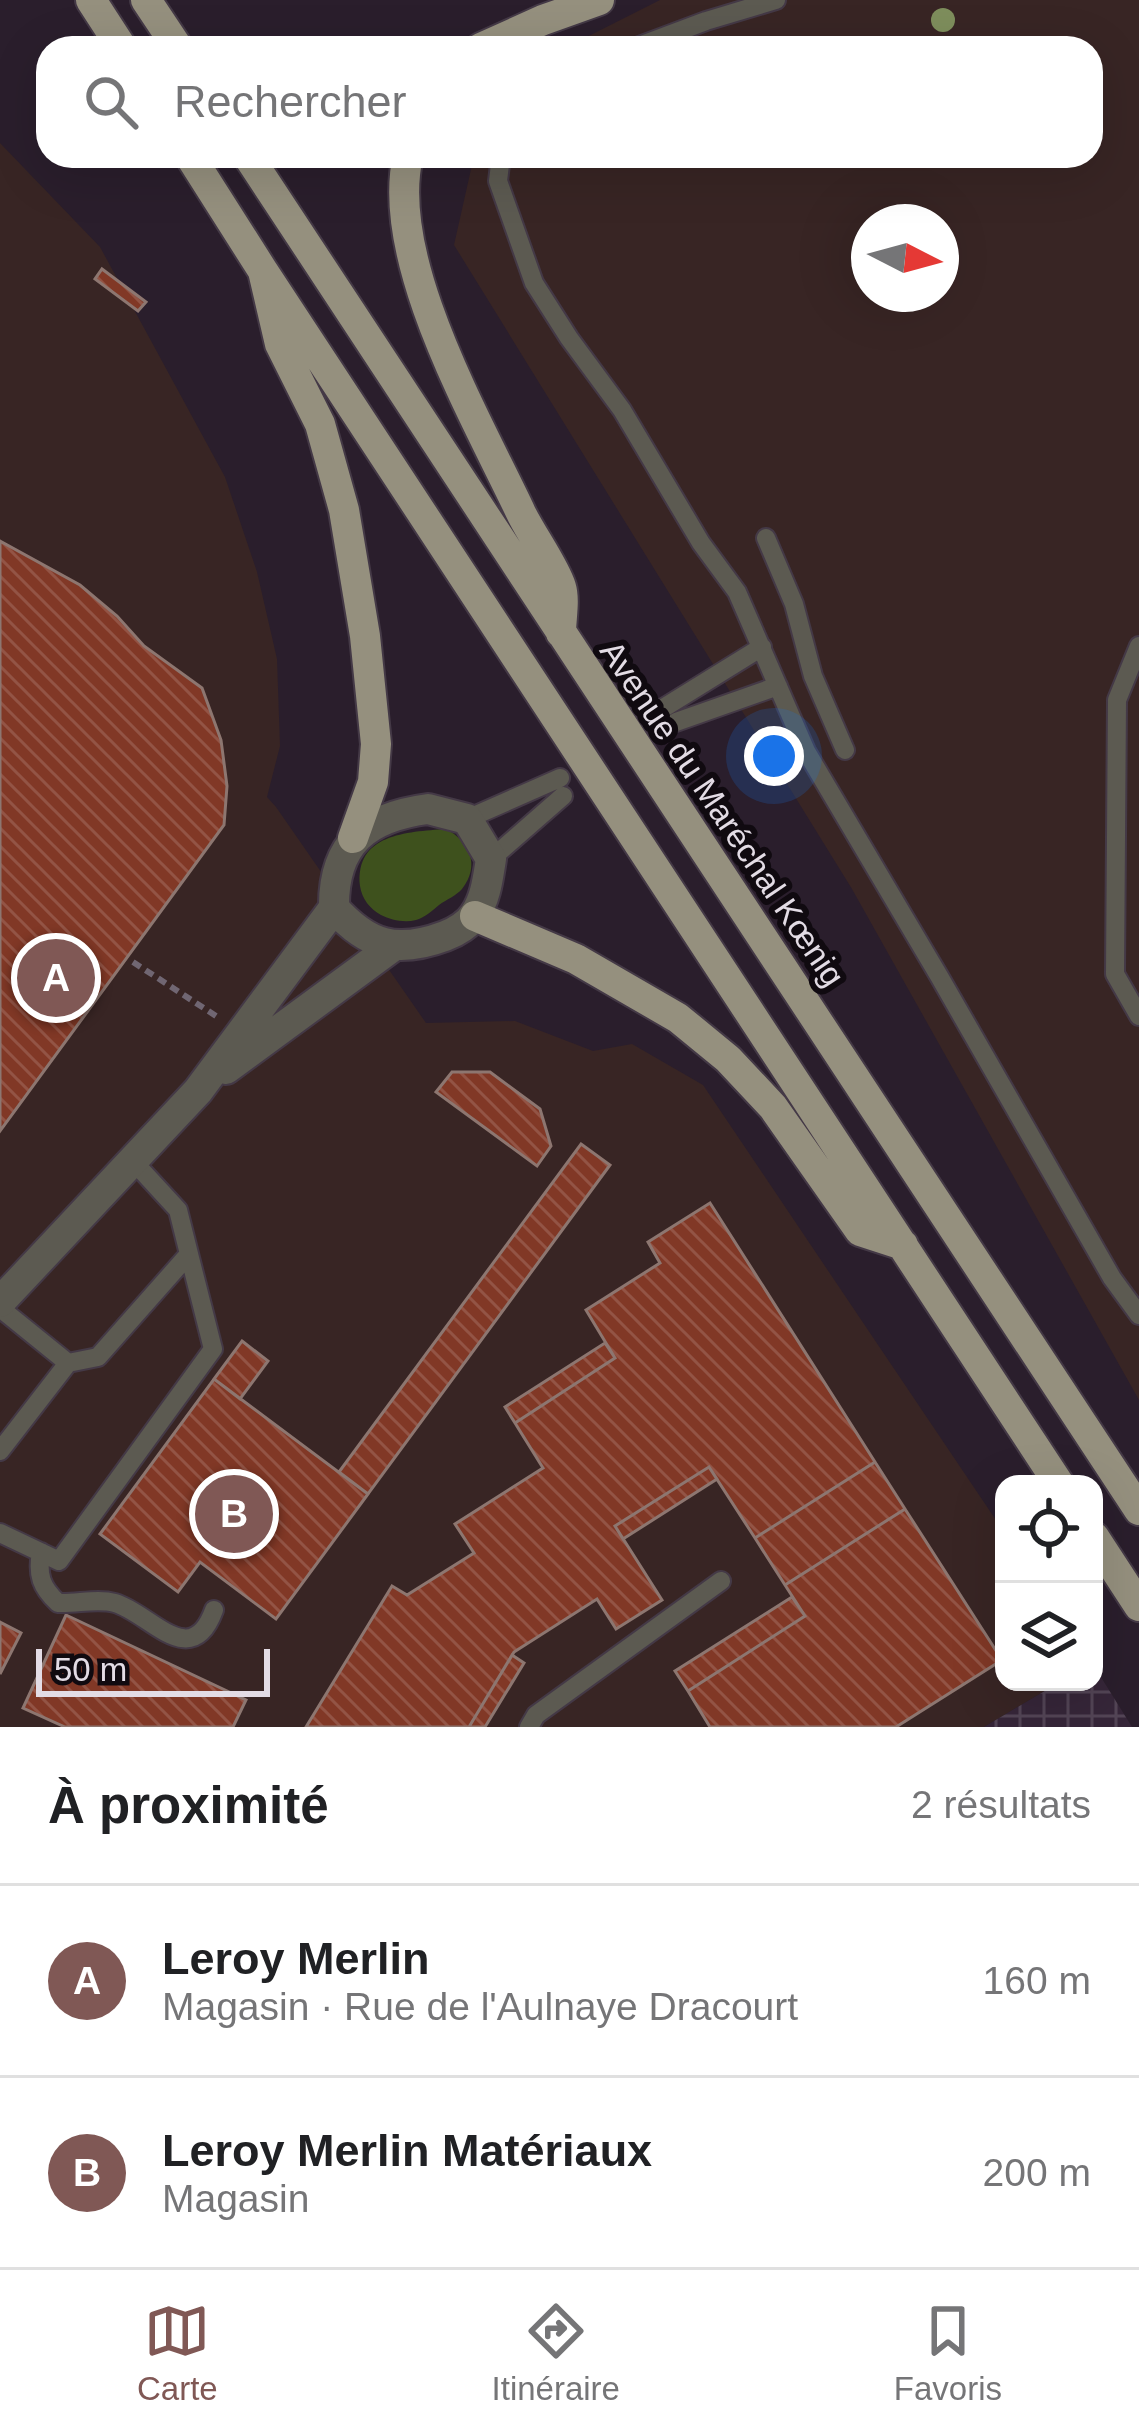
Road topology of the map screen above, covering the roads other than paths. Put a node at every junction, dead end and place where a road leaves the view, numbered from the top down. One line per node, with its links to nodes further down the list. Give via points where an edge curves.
1 (92, 0): 5 (main road)
2 (146, 0): 6 (main road)
3 (599, 0): 7 (main road)
4 (776, 0): 8 (lane)
5 (114, 36)
6 (170, 36)
7 (508, 36)
8 (666, 36)
9 (198, 168): 13 (main road)
10 (256, 168): 15 (main road, Avenue du Maréchal Kœnig)
11 (406, 168): 15 (main road, via 407,237 435,332 562,588)
12 (500, 168): 17 (lane, via 535,283 736,592)
13 (263, 271): 21 (main road, via 280,344 320,424 361,615 376,744 373,782); 29 (main road)
14 (766, 538): 19 (lane)
15 (561, 633): 35 (main road, Avenue du Maréchal Kœnig)
16 (1139, 646): 26 (lane, via 1117,700 1115,974)
17 (762, 647): 18 (lane); 18 (lane, via 670,715)
18 (778, 686): 32 (lane, via 806,751)
19 (845, 750)
20 (467, 819): 21 (street, via 428,808 400,812); 22 (street); 22 (lane, via 561,787)
21 (353, 838): 23 (street, via 334,885)
22 (491, 859): 24 (street)
23 (334, 908): 25 (street, via 351,927); 27 (street)
24 (475, 916): 25 (street, via 424,944); 29 (main road, via 576,959 678,1018 773,1107 860,1231)
25 (392, 947): 27 (street)
26 (1139, 1016)
27 (197, 1091): 28 (street)
28 (134, 1161): 30 (lane, via 178,1210); 31 (street)
29 (903, 1245): 36 (main road)
30 (189, 1253): 33 (lane, via 98,1357); 41 (lane, via 213,1349 59,1561)
31 (0, 1305): 33 (lane)
32 (1139, 1315)
33 (68, 1363): 34 (lane)
34 (0, 1451)
35 (1106, 1457): 37 (main road); 38 (main road, Avenue du Maréchal Kœnig)
36 (1053, 1475)
37 (1139, 1485)
38 (1139, 1510)
39 (0, 1533): 41 (lane)
40 (1103, 1551): 43 (main road)
41 (41, 1552): 44 (lane, via 43,1589 58,1603 110,1602 187,1639 208,1626)
42 (722, 1581): 45 (lane)
43 (1139, 1606)
44 (214, 1610)
45 (529, 1727)

